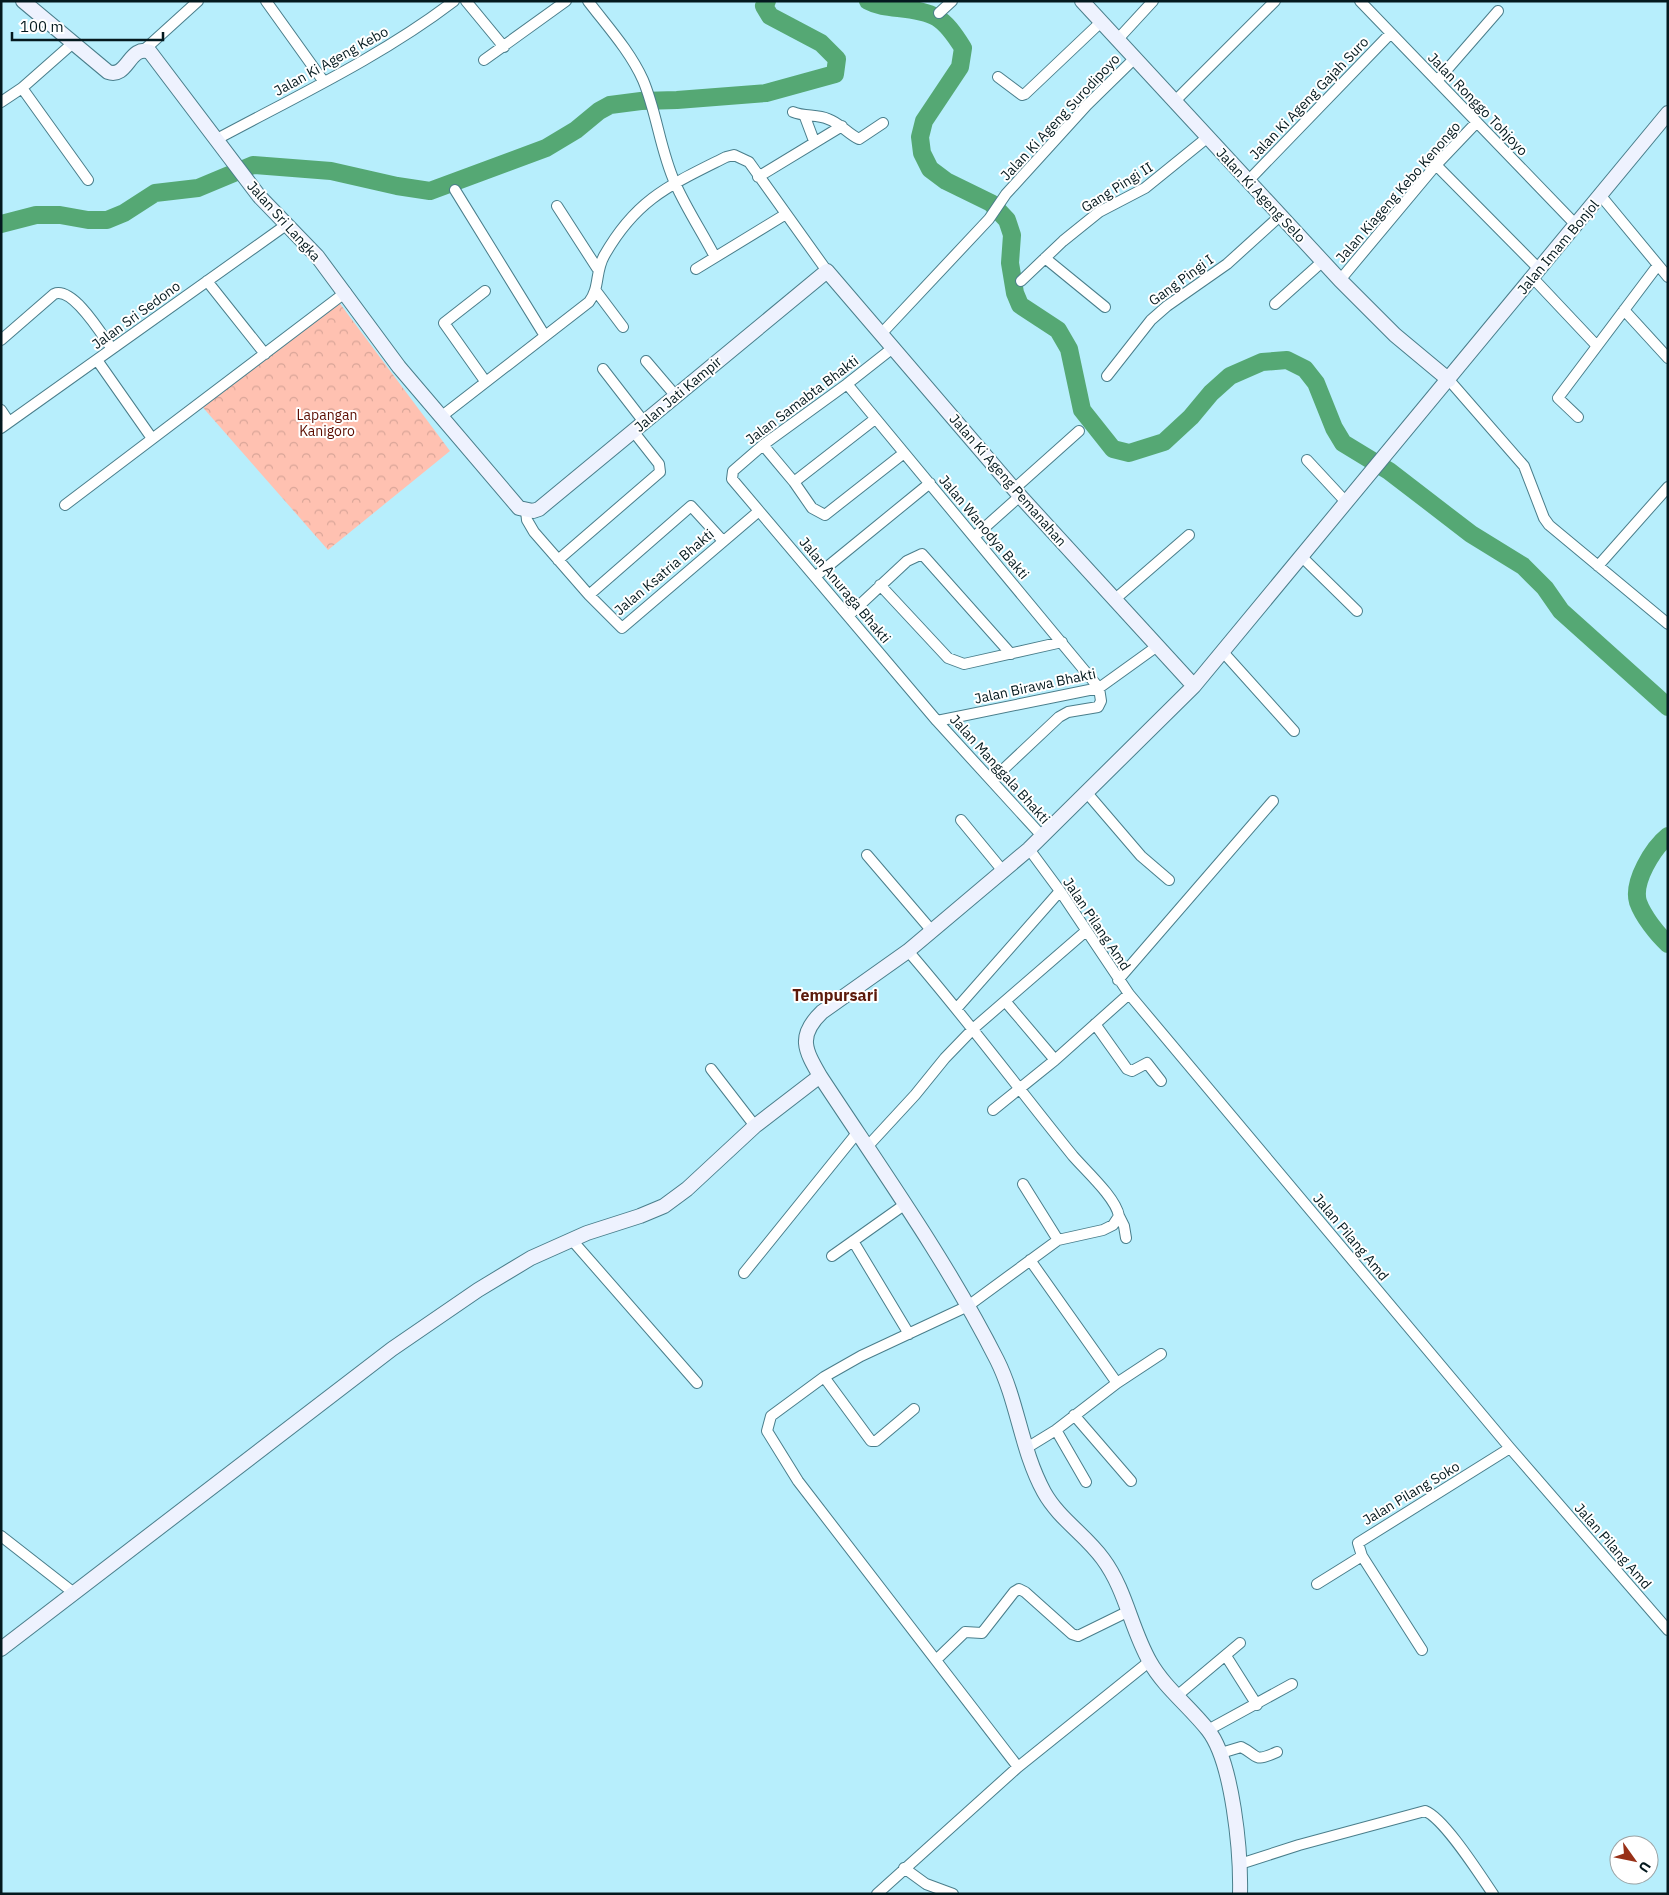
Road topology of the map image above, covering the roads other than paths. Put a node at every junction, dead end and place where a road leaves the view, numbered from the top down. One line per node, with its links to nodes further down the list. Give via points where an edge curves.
1 (198, 1): 20 (street)
2 (266, 1): 25 (street)
3 (454, 1): 25 (street, Jalan Ki Ageng Kebo, via 426,22)
4 (466, 1): 19 (street)
5 (566, 1): 19 (street)
6 (588, 1): 42 (street, via 634,63 655,114)
7 (952, 1): 14 (street)
8 (1082, 1): 15 (street, Jalan Ki Ageng Selo)
9 (1154, 1): 17 (street)
10 (1275, 1): 28 (street)
11 (1360, 1): 16 (street, Jalan Ronggo Tohjoyo)
12 (25, 2): 18 (street)
13 (1498, 11): 24 (street)
14 (939, 13)
15 (1101, 22): 17 (street, Jalan Ki Ageng Selo); 23 (street, via 1023,95)
16 (1390, 34): 24 (street, Jalan Ronggo Tohjoyo); 41 (street, Jalan Ki Ageng Gajah Suro)
17 (1118, 38): 21 (street, Jalan Ki Ageng Selo)
18 (73, 43): 20 (street, via 112,73 121,70 133,55); 26 (street)
19 (504, 47): 22 (street)
20 (144, 50): 36 (street, Jalan Sri Langka, via 154,57)
21 (1134, 59): 28 (street, Jalan Ki Ageng Selo); 69 (street, Jalan Ki Ageng Surodipoyo, via 1006,194 989,218)
22 (484, 60)
23 (998, 77)
24 (1436, 81): 32 (street, Jalan Ronggo Tohjoyo)
25 (324, 82): 36 (street, Jalan Ki Ageng Kebo)
26 (22, 88): 27 (street); 40 (street)
27 (1, 102)
28 (1174, 102): 35 (street, Jalan Ki Ageng Selo)
29 (793, 112): 30 (street)
30 (806, 117): 34 (street, via 822,117); 37 (street)
31 (1667, 117): 44 (street, Jalan Imam Bonjol)
32 (1477, 122): 38 (street, Jalan Kiageng Kebo Kenongo); 49 (street, Jalan Ronggo Tohjoyo)
33 (883, 123): 34 (street, via 859,139)
34 (842, 126): 37 (street)
35 (1208, 138): 41 (street, Jalan Ki Ageng Selo); 51 (street, Gang Pingi II, via 1145,188 1099,212)
36 (217, 139): 48 (street, Jalan Sri Langka)
37 (814, 141): 39 (street)
38 (1436, 165): 57 (street); 59 (street, Jalan Kiageng Kebo Kenongo)
39 (758, 177): 42 (street, via 749,162 734,155); 46 (street)
40 (88, 180)
41 (1248, 181): 47 (street, Jalan Ki Ageng Selo)
42 (675, 183): 50 (street); 54 (street, via 655,194 631,216)
43 (455, 190): 70 (street)
44 (1601, 196): 49 (street, Jalan Imam Bonjol); 53 (street)
45 (557, 206): 54 (street)
46 (786, 214): 50 (street); 56 (street)
47 (1281, 215): 52 (street, Jalan Ki Ageng Selo); 80 (street, Gang Pingi I, via 1227,264 1151,320)
48 (286, 225): 60 (street, Jalan Sri Sedono); 64 (street, Jalan Sri Langka)
49 (1577, 226): 57 (street, Jalan Imam Bonjol)
50 (715, 257): 55 (street)
51 (1045, 258): 61 (street, Gang Pingi II); 66 (street)
52 (1323, 261): 59 (street, Jalan Ki Ageng Selo); 65 (street)
53 (1658, 265): 58 (street); 67 (street)
54 (597, 268): 63 (street)
55 (696, 269)
56 (827, 271): 69 (street, Jalan Ki Ageng Pemanahan); 84 (street, Jalan Jati Kampir)
57 (1535, 272): 73 (street); 81 (street, Jalan Imam Bonjol)
58 (1668, 277)
59 (1340, 280): 81 (street, Jalan Ki Ageng Selo, via 1395,335)
60 (207, 281): 74 (street, Jalan Sri Sedono); 75 (street)
61 (1020, 282)
62 (485, 291): 82 (street, via 444,323)
63 (596, 291): 68 (street); 70 (street, via 583,307)
64 (346, 292): 75 (street); 86 (street, Jalan Sri Langka, via 399,366)
65 (1275, 304)
66 (1105, 307)
67 (1624, 310): 73 (street); 76 (street)
68 (623, 327)
69 (882, 333): 72 (street, Jalan Ki Ageng Pemanahan)
70 (545, 336): 82 (street)
71 (1, 340): 74 (street, via 58,292 72,298)
72 (894, 346): 83 (street, Jalan Samabta Bhakti); 101 (street, Jalan Ki Ageng Pemanahan)
73 (1597, 346): 87 (street, via 1558,398)
74 (112, 349): 77 (street, Jalan Sri Sedono)
75 (265, 354): 93 (street)
76 (1668, 358)
77 (97, 360): 90 (street, Jalan Sri Sedono); 93 (street)
78 (646, 361): 84 (street)
79 (603, 370): 89 (street)
80 (1107, 376)
81 (1449, 380): 102 (street, Jalan Imam Bonjol); 111 (street, via 1524,466 1549,525)
82 (485, 382): 86 (street)
83 (847, 384): 88 (street, Jalan Wanodya Bakti); 94 (street, Jalan Samabta Bhakti)
84 (675, 395): 89 (street, Jalan Jati Kampir)
85 (1, 410): 90 (street)
86 (442, 416): 104 (street, Jalan Sri Langka, via 514,504)
87 (1578, 417)
88 (875, 418): 95 (street, Jalan Wanodya Bakti); 98 (street)
89 (644, 422): 91 (street, Jalan Jati Kampir)
90 (5, 425)
91 (633, 431): 104 (street, Jalan Jati Kampir, via 539,509); 110 (street, via 659,464 660,472)
92 (1079, 431): 101 (street)
93 (151, 437): 103 (street)
94 (763, 446): 97 (street, Jalan Samabta Bhakti, via 733,471); 98 (street)
95 (904, 453): 98 (street, via 828,514 815,511); 99 (street, Jalan Wanodya Bakti)
96 (1307, 460): 102 (street)
97 (732, 479): 105 (street, Jalan Anuraga Bhakti)
98 (794, 482)
99 (930, 483): 107 (street, Jalan Wanodya Bakti); 112 (street)
100 (1668, 486): 111 (street)
101 (1017, 492): 107 (street); 115 (street, Jalan Ki Ageng Pemanahan)
102 (1346, 502): 109 (street, Jalan Imam Bonjol)
103 (64, 505)
104 (526, 511): 110 (street, Jalan Ksatria Bhakti, via 530,526)
105 (758, 511): 108 (street, Jalan Ksatria Bhakti); 112 (street, Jalan Anuraga Bhakti)
106 (1189, 535): 115 (street)
107 (974, 536): 119 (street, Jalan Wanodya Bakti)
108 (724, 541): 114 (street, Jalan Ksatria Bhakti, via 622,628); 114 (street, via 693,507 689,507)
109 (1302, 557): 116 (street); 121 (street, Jalan Imam Bonjol)
110 (558, 560): 114 (street, Jalan Ksatria Bhakti)
111 (1598, 566): 118 (street)
112 (816, 576): 117 (street, Jalan Anuraga Bhakti)
113 (880, 585): 117 (street); 122 (street, via 952,661 964,664); 122 (street, via 914,556 924,555)
114 (589, 596)
115 (1114, 600): 120 (street, Jalan Ki Ageng Pemanahan)
116 (1357, 611)
117 (849, 615): 125 (street, Jalan Anuraga Bhakti)
118 (1668, 624)
119 (1062, 642): 122 (street); 124 (street, Jalan Wanodya Bakti)
120 (1156, 646): 123 (street, Jalan Ki Ageng Pemanahan); 124 (street, Jalan Birawa Bhakti)
121 (1223, 652): 123 (street, Jalan Imam Bonjol); 126 (street)
122 (1011, 654)
123 (1194, 686): 128 (street, Jalan Imam Bonjol)
124 (1099, 688): 125 (street, Jalan Birawa Bhakti); 127 (street, via 1101,701 1098,706 1059,717)
125 (937, 721): 127 (street, Jalan Manggala Bhakti)
126 (1294, 731)
127 (992, 780): 131 (street, Jalan Manggala Bhakti)
128 (1087, 793): 131 (street, Jalan Imam Bonjol); 135 (street, via 1141,856)
129 (1273, 801): 140 (street)
130 (961, 820): 134 (street)
131 (1042, 836): 132 (street, Jalan Imam Bonjol)
132 (1029, 849): 134 (street, Jalan Imam Bonjol); 136 (street, Jalan Pilang Amd)
133 (867, 856): 137 (street)
134 (1003, 871): 137 (street, Jalan Imam Bonjol)
135 (1169, 880)
136 (1060, 891): 138 (street, Jalan Pilang Amd); 143 (street)
137 (932, 931): 139 (street, Jalan Imam Bonjol)
138 (1086, 931): 140 (street, Jalan Pilang Amd); 142 (street)
139 (908, 951): 143 (street); 148 (street, Jalan Imam Bonjol, via 810,1024 806,1047)
140 (1118, 980): 141 (street, Jalan Pilang Amd)
141 (1129, 994): 144 (street); 174 (street, Jalan Pilang Amd)
142 (1005, 1001): 145 (street); 146 (street)
143 (957, 1008): 145 (street)
144 (1095, 1024): 146 (street); 149 (street, via 1127,1069 1132,1071 1147,1063)
145 (974, 1028): 150 (street); 154 (street)
146 (1055, 1060): 150 (street)
147 (711, 1068): 152 (street)
148 (820, 1076): 152 (street); 153 (street, Jalan Imam Bonjol)
149 (1160, 1081)
150 (1021, 1090): 151 (street); 157 (street, via 1115,1205)
151 (993, 1110)
152 (755, 1126): 159 (street, via 687,1190 664,1206)
153 (857, 1134): 154 (street, Jalan Imam Bonjol); 164 (street)
154 (867, 1147): 156 (street, Jalan Imam Bonjol)
155 (1023, 1184): 160 (street)
156 (904, 1205): 161 (street); 165 (street, Jalan Imam Bonjol)
157 (1119, 1216): 158 (street); 160 (street, via 1113,1225 1103,1230)
158 (1126, 1238)
159 (571, 1239): 169 (street); 181 (street, via 498,1278 377,1360)
160 (1058, 1240): 163 (street)
161 (853, 1241): 162 (street); 166 (street)
162 (832, 1256)
163 (1030, 1260): 165 (street); 170 (street)
164 (744, 1273)
165 (968, 1306): 166 (street); 175 (street, Jalan Imam Bonjol, via 1004,1378)
166 (909, 1334): 168 (street)
167 (1161, 1354): 170 (street)
168 (824, 1377): 171 (street, via 871,1441 876,1441); 188 (street, via 771,1416 767,1426 770,1437 798,1481)
169 (697, 1383)
170 (1117, 1383): 172 (street)
171 (914, 1409)
172 (1074, 1415): 173 (street); 176 (street)
173 (1056, 1430): 175 (street); 177 (street)
174 (1510, 1448): 179 (street, Jalan Pilang Soko, via 1422,1505 1360,1540 1357,1547); 183 (street, Jalan Pilang Amd)
175 (1024, 1449): 182 (street, Jalan Imam Bonjol, via 1056,1510 1092,1545 1111,1570)
176 (1130, 1480)
177 (1086, 1482)
178 (1, 1536): 181 (street)
179 (1362, 1556): 180 (street); 186 (street)
180 (1317, 1584)
181 (74, 1593): 185 (street)
182 (1129, 1611): 188 (street, via 1078,1636 1019,1589 982,1633 965,1632); 189 (street, Jalan Imam Bonjol)
183 (1668, 1630)
184 (1240, 1643): 187 (street)
185 (1, 1648)
186 (1422, 1650)
187 (1226, 1656): 191 (street); 192 (street)
188 (936, 1660): 196 (street)
189 (1150, 1661): 191 (street, Jalan Imam Bonjol); 196 (street)
190 (1292, 1684): 192 (street)
191 (1178, 1695): 193 (street, Jalan Imam Bonjol)
192 (1257, 1705): 193 (street)
193 (1208, 1730): 195 (street, Jalan Imam Bonjol)
194 (1277, 1752): 195 (street, via 1259,1758 1241,1747)
195 (1221, 1753): 197 (street, Jalan Imam Bonjol, via 1228,1775)
196 (1018, 1767): 198 (street)
197 (1240, 1864): 201 (street, Jalan Imam Bonjol); 202 (street, via 1425,1812 1433,1815 1445,1828)
198 (904, 1868): 199 (street); 200 (street, via 926,1884)
199 (876, 1894)
200 (953, 1894)
201 (1240, 1894)
202 (1493, 1894)

